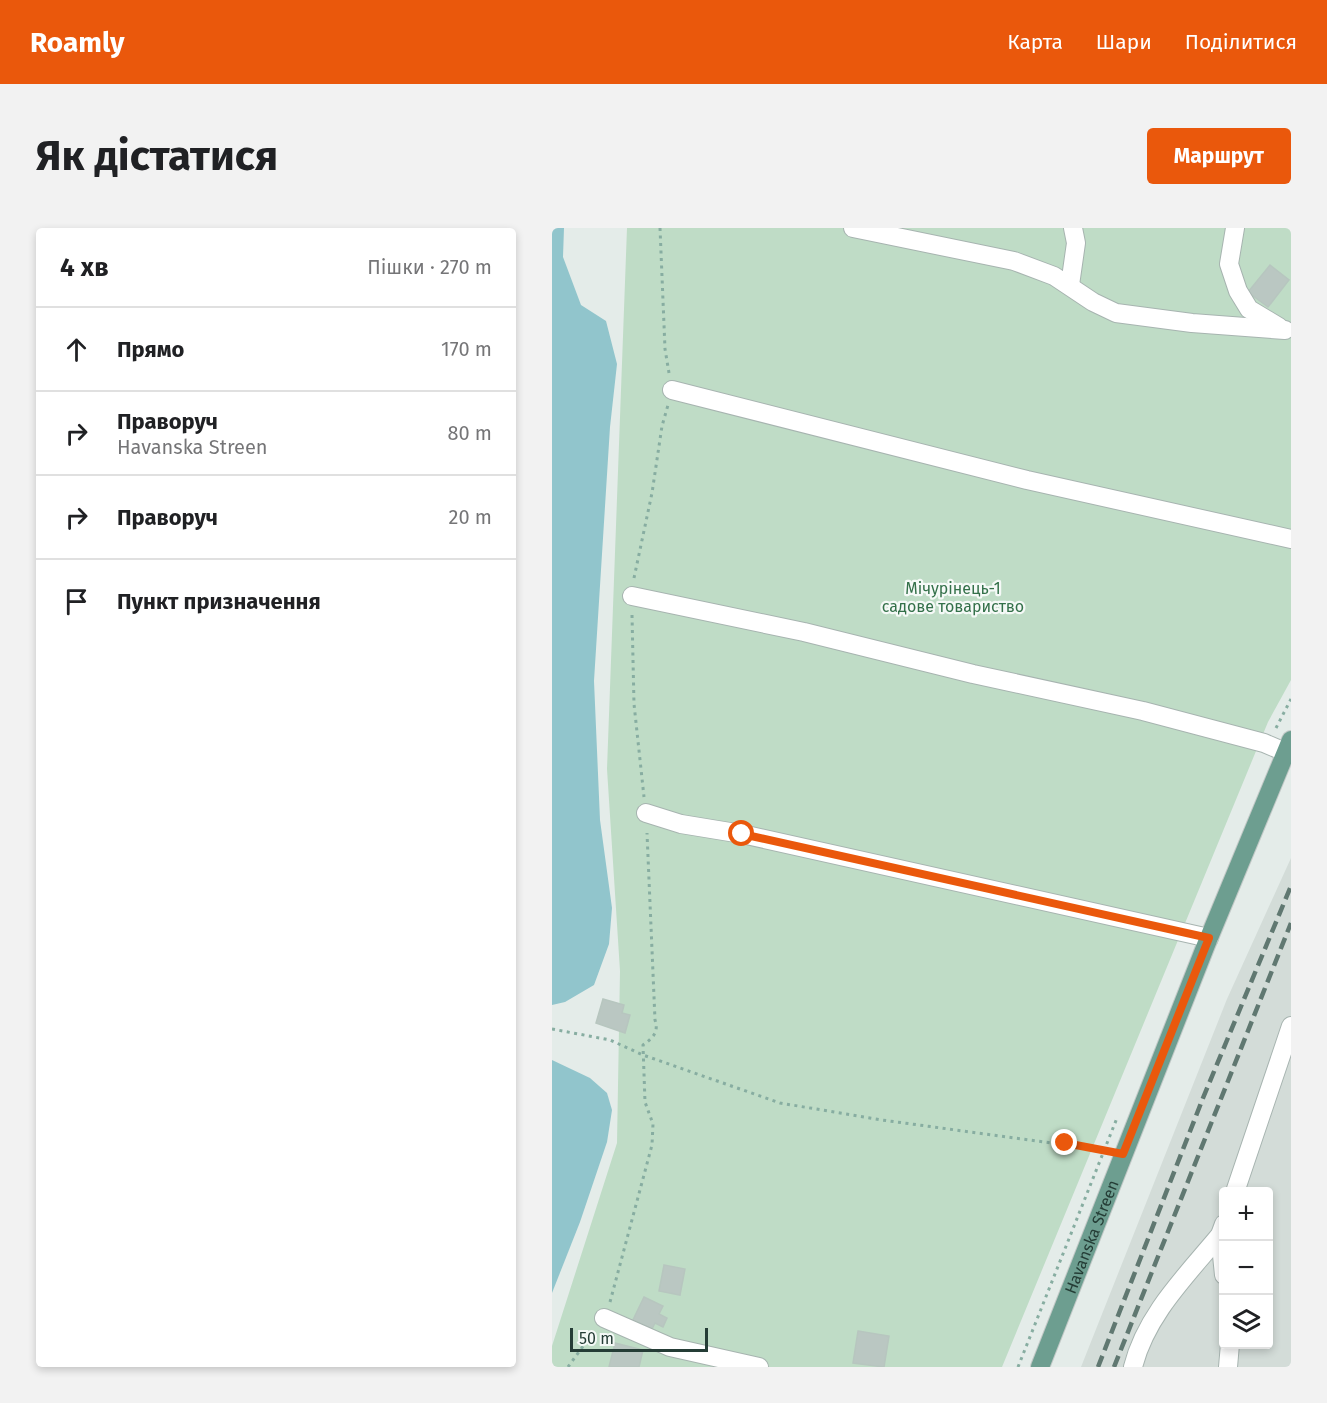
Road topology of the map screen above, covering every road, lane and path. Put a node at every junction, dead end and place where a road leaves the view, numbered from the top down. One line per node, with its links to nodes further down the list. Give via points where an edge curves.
1 (660, 228): 7 (path, via 665,349)
2 (853, 228): 5 (lane, via 1014,261)
3 (1073, 228): 5 (lane, via 1076,243)
4 (1235, 228): 6 (lane, via 1229,264 1238,291 1249,309)
5 (1070, 285): 6 (lane, via 1116,313)
6 (1288, 331)
7 (672, 390): 8 (lane, via 1027,480); 9 (path)
8 (1291, 539)
9 (632, 596): 10 (lane, via 804,632); 11 (path, via 634,704)
10 (1288, 746): 12 (main road, Havanska Streen)
11 (646, 813): 12 (lane, via 681,824 742,834); 15 (path, via 657,1027 654,1038 643,1045)
12 (1209, 938): 16 (main road, Havanska Streen)
13 (1291, 1026): 17 (lane)
14 (552, 1029): 15 (path, via 610,1040)
15 (643, 1055): 16 (path, via 780,1103); 19 (path, via 645,1102 653,1124 652,1145)
16 (1123, 1154): 23 (main road, Havanska Streen)
17 (1236, 1187)
18 (1219, 1234): 24 (lane, via 1145,1332)
19 (604, 1318): 21 (path); 22 (lane, via 670,1347)
20 (1230, 1349): 25 (lane)
21 (568, 1367)
22 (759, 1367)
23 (1040, 1367)
24 (1133, 1367)
25 (1228, 1367)

